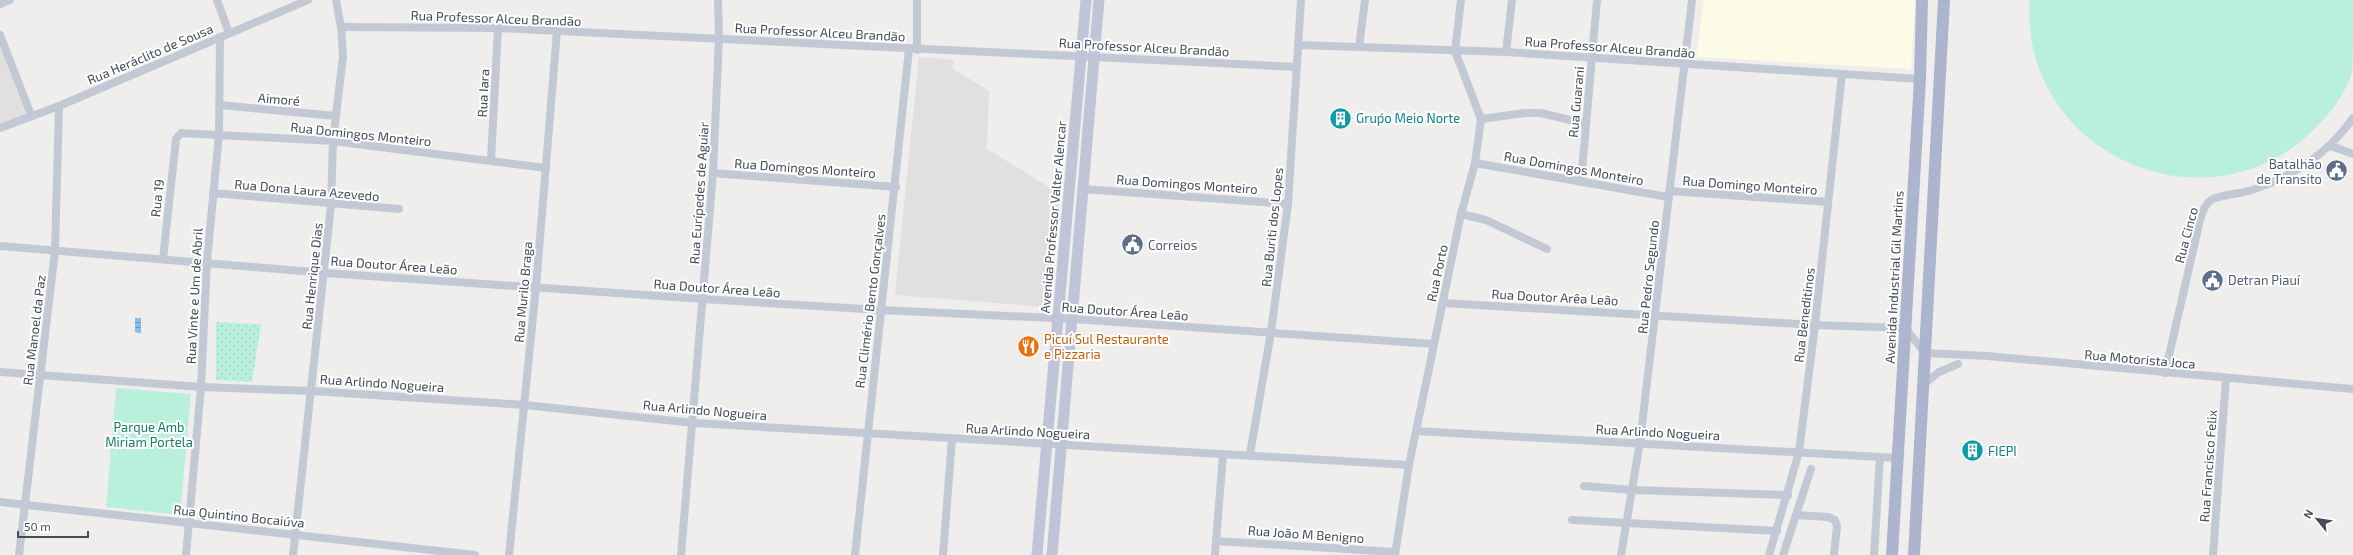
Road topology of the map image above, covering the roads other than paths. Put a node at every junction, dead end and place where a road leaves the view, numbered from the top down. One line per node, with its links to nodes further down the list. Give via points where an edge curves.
1 (10, 0): 17 (street)
2 (217, 0): 21 (street)
3 (308, 0): 21 (street, Rua Heráclito de Sousa)
4 (336, 0): 18 (street, Rua Henrique Dias)
5 (718, 0): 24 (street, Rua Eurípedes de Aguiar)
6 (917, 0): 27 (street, Rua Climério Bento Gonçalves)
7 (1086, 0): 30 (main road, Avenida Professor Valter Alencar)
8 (1099, 0): 31 (main road)
9 (1301, 0): 25 (street, Rua Buriti dos Lopes)
10 (1365, 0): 26 (street)
11 (1461, 0): 28 (street, Rua Porto)
12 (1512, 0): 29 (street)
13 (1597, 0): 32 (street, Rua Guarani)
14 (1692, 0): 33 (street, Rua Pedro Segundo)
15 (1922, 0): 36 (main road, Avenida Industrial Gil Martins)
16 (1944, 0): 81 (main road)
17 (0, 4)
18 (341, 27): 19 (street, Rua Professor Alceu Brandão); 40 (street, Rua Henrique Dias, via 342,56)
19 (498, 28): 20 (street, Rua Professor Alceu Brandão); 50 (street, Rua Iara)
20 (557, 31): 24 (street, Rua Professor Alceu Brandão); 52 (street, Rua Murilo Braga)
21 (229, 34): 23 (street, Rua Heráclito de Sousa)
22 (0, 35): 39 (street)
23 (220, 38): 37 (street, Rua Vinte e Um de Abril); 38 (street, Rua Heráclito de Sousa)
24 (719, 38): 27 (street, Rua Professor Alceu Brandão); 53 (street, Rua Eurípedes de Aguiar)
25 (1299, 45): 26 (street, Rua Professor Alceu Brandão); 34 (street, Rua Buriti dos Lopes)
26 (1359, 48): 28 (street, Rua Professor Alceu Brandão)
27 (913, 50): 30 (street, Rua Professor Alceu Brandão); 55 (street, Rua Climério Bento Gonçalves)
28 (1455, 51): 29 (street, Rua Professor Alceu Brandão); 42 (street, Rua Porto)
29 (1506, 52): 32 (street, Rua Professor Alceu Brandão)
30 (1081, 56): 31 (street, Rua Professor Alceu Brandão); 75 (main road, Avenida Professor Valter Alencar)
31 (1095, 57): 34 (street, Rua Professor Alceu Brandão); 56 (main road)
32 (1592, 58): 33 (street, Rua Professor Alceu Brandão); 43 (street, Rua Guarani)
33 (1686, 64): 35 (street, Rua Professor Alceu Brandão); 58 (street, Rua Pedro Segundo)
34 (1297, 67): 60 (street, Rua Buriti dos Lopes)
35 (1842, 74): 36 (street, Rua Professor Alceu Brandão); 59 (street, Rua Beneditinos)
36 (1920, 79): 78 (main road, Avenida Industrial Gil Martins)
37 (220, 105): 40 (street, Aimoré); 45 (street, Rua Vinte e Um de Abril)
38 (59, 106): 39 (street, Rua Heráclito de Sousa); 66 (street, Rua Manoel da Paz)
39 (31, 115): 44 (street, Rua Heráclito de Sousa)
40 (336, 116): 47 (street, Rua Henrique Dias)
41 (2353, 118): 48 (street, Rua Cinco)
42 (1480, 119): 43 (street, via 1541,113); 51 (street, Rua Porto)
43 (1586, 124): 54 (street, Rua Guarani)
44 (0, 128)
45 (218, 134): 46 (street, Rua Domingos Monteiro, via 186,132); 47 (street, Rua Domingos Monteiro); 57 (street, Rua Vinte e Um de Abril)
46 (176, 139): 67 (street, Rua 19)
47 (333, 141): 50 (street, Rua Domingos Monteiro); 61 (street, Rua Henrique Dias)
48 (2331, 146): 49 (street); 84 (street, Rua Cinco, via 2317,158 2283,178 2213,199 2206,206 2200,220)
49 (2353, 154)
50 (491, 160): 52 (street, Rua Domingos Monteiro)
51 (1475, 163): 54 (street, Rua Domingos Monteiro); 63 (street, Rua Porto)
52 (546, 168): 70 (street, Rua Murilo Braga)
53 (713, 173): 55 (street, Rua Domingos Monteiro); 71 (street, Rua Eurípedes de Aguiar)
54 (1581, 182): 58 (street, Rua Domingos Monteiro)
55 (896, 187): 73 (street, Rua Climério Bento Gonçalves)
56 (1083, 189): 60 (street, Rua Domingos Monteiro); 76 (main road)
57 (213, 193): 61 (street, Rua Dona Laura Azevedo); 68 (street, Rua Vinte e Um de Abril)
58 (1669, 194): 59 (street, Rua Domingo Monteiro); 74 (street, Rua Pedro Segundo)
59 (1828, 202): 77 (street, Rua Beneditinos)
60 (1288, 204): 79 (street, Rua Buriti dos Lopes)
61 (331, 205): 62 (street, Rua Dona Laura Azevedo); 69 (street, Rua Henrique Dias)
62 (399, 209)
63 (1461, 214): 65 (street, via 1486,220); 72 (street, Rua Porto)
64 (0, 246): 66 (street, Rua Doutor Área Leão)
65 (1547, 249)
66 (55, 251): 67 (street, Rua Doutor Área Leão); 85 (street, Rua Manoel da Paz)
67 (163, 259): 68 (street, Rua Doutor Área Leão)
68 (207, 261): 69 (street, Rua Doutor Área Leão); 88 (street, Rua Vinte e Um de Abril)
69 (325, 273): 70 (street, Rua Doutor Área Leão); 90 (street, Rua Henrique Dias)
70 (536, 287): 71 (street, Rua Doutor Área Leão); 91 (street, Rua Murilo Braga)
71 (703, 299): 73 (street, Rua Doutor Área Leão); 92 (street, Rua Eurípedes de Aguiar)
72 (1443, 303): 74 (street, Rua Doutor Arêa Leão); 80 (street, Rua Porto)
73 (881, 310): 75 (street, Rua Doutor Área Leão); 94 (street, Rua Climério Bento Gonçalves)
74 (1656, 315): 77 (street, Rua Doutor Arêa Leão); 96 (street, Rua Pedro Segundo)
75 (1059, 318): 76 (street, Rua Doutor Área Leão); 97 (main road, Avenida Professor Valter Alencar)
76 (1073, 319): 79 (street, Rua Doutor Área Leão); 98 (main road)
77 (1815, 325): 78 (street, Rua Doutor Arêa Leão); 99 (street, Rua Beneditinos)
78 (1905, 328): 81 (street); 103 (main road, Avenida Industrial Gil Martins)
79 (1271, 332): 80 (street, Rua Doutor Área Leão); 101 (street, Rua Buriti dos Lopes)
80 (1434, 344): 93 (street, Rua Porto)
81 (1925, 352): 84 (street, Rua Motorista Joca); 87 (main road)
82 (1958, 364): 87 (street, via 1939,372)
83 (0, 372): 85 (street, Rua Arlindo Nogueira)
84 (2165, 373): 86 (street, Rua Motorista Joca)
85 (40, 375): 88 (street, Rua Arlindo Nogueira); 110 (street, Rua Manoel da Paz)
86 (2226, 378): 89 (street, Rua Motorista Joca); 137 (street, Rua Francisco Felix)
87 (1923, 385): 136 (main road)
88 (200, 387): 90 (street, Rua Arlindo Nogueira); 114 (street, Rua Vinte e Um de Abril)
89 (2353, 389)
90 (312, 390): 91 (street, Rua Arlindo Nogueira); 116 (street, Rua Henrique Dias)
91 (525, 406): 92 (street, Rua Arlindo Nogueira); 123 (street, Rua Murilo Braga)
92 (694, 423): 94 (street, Rua Arlindo Nogueira); 124 (street, Rua Eurípedes de Aguiar)
93 (1416, 431): 96 (street, Rua Arlindo Nogueira); 104 (street, Rua Porto)
94 (866, 434): 95 (street, Rua Arlindo Nogueira); 125 (street, Rua Climério Bento Gonçalves)
95 (952, 439): 97 (street, Rua Arlindo Nogueira); 126 (street)
96 (1640, 442): 99 (street, Rua Arlindo Nogueira); 107 (street, Rua Pedro Segundo)
97 (1047, 444): 98 (street, Rua Arlindo Nogueira); 127 (main road, Avenida Professor Valter Alencar)
98 (1062, 445): 100 (street, Rua Arlindo Nogueira); 128 (main road)
99 (1799, 452): 102 (street, Rua Arlindo Nogueira); 108 (street, Rua Beneditinos)
100 (1223, 454): 101 (street, Rua Arlindo Nogueira); 117 (street)
101 (1250, 454): 104 (street, Rua Arlindo Nogueira)
102 (1880, 457): 103 (street, Rua Arlindo Nogueira); 134 (street)
103 (1898, 458): 135 (main road, Avenida Industrial Gil Martins)
104 (1409, 465): 118 (street, Rua Porto)
105 (1811, 469): 111 (street)
106 (1584, 486): 107 (street)
107 (1632, 490): 108 (street); 113 (street, Rua Pedro Segundo)
108 (1788, 495): 115 (street, Rua Beneditinos)
109 (0, 502): 110 (street, Rua Quintino Bocaiúva)
110 (25, 504): 114 (street, Rua Quintino Bocaiúva); 119 (street, Rua Manoel da Paz)
111 (1796, 514): 132 (street); 133 (street, via 1835,520 1837,526)
112 (1572, 520): 113 (street)
113 (1628, 522): 115 (street); 130 (street, Rua Pedro Segundo)
114 (190, 523): 116 (street, Rua Quintino Bocaiúva); 120 (street, Rua Vinte e Um de Abril)
115 (1777, 531): 131 (street, Rua Beneditinos)
116 (295, 533): 121 (street, Rua Henrique Dias); 122 (street, Rua Quintino Bocaiúva)
117 (1216, 541): 118 (street, Rua João M Benigno); 129 (street)
118 (1395, 554)
119 (19, 555)
120 (186, 555)
121 (293, 555)
122 (475, 555)
123 (510, 555)
124 (682, 555)
125 (855, 555)
126 (943, 555)
127 (1037, 555)
128 (1052, 555)
129 (1215, 555)
130 (1621, 555)
131 (1769, 555)
132 (1783, 555)
133 (1834, 555)
134 (1874, 555)
135 (1892, 555)
136 (1914, 555)
137 (2213, 555)

